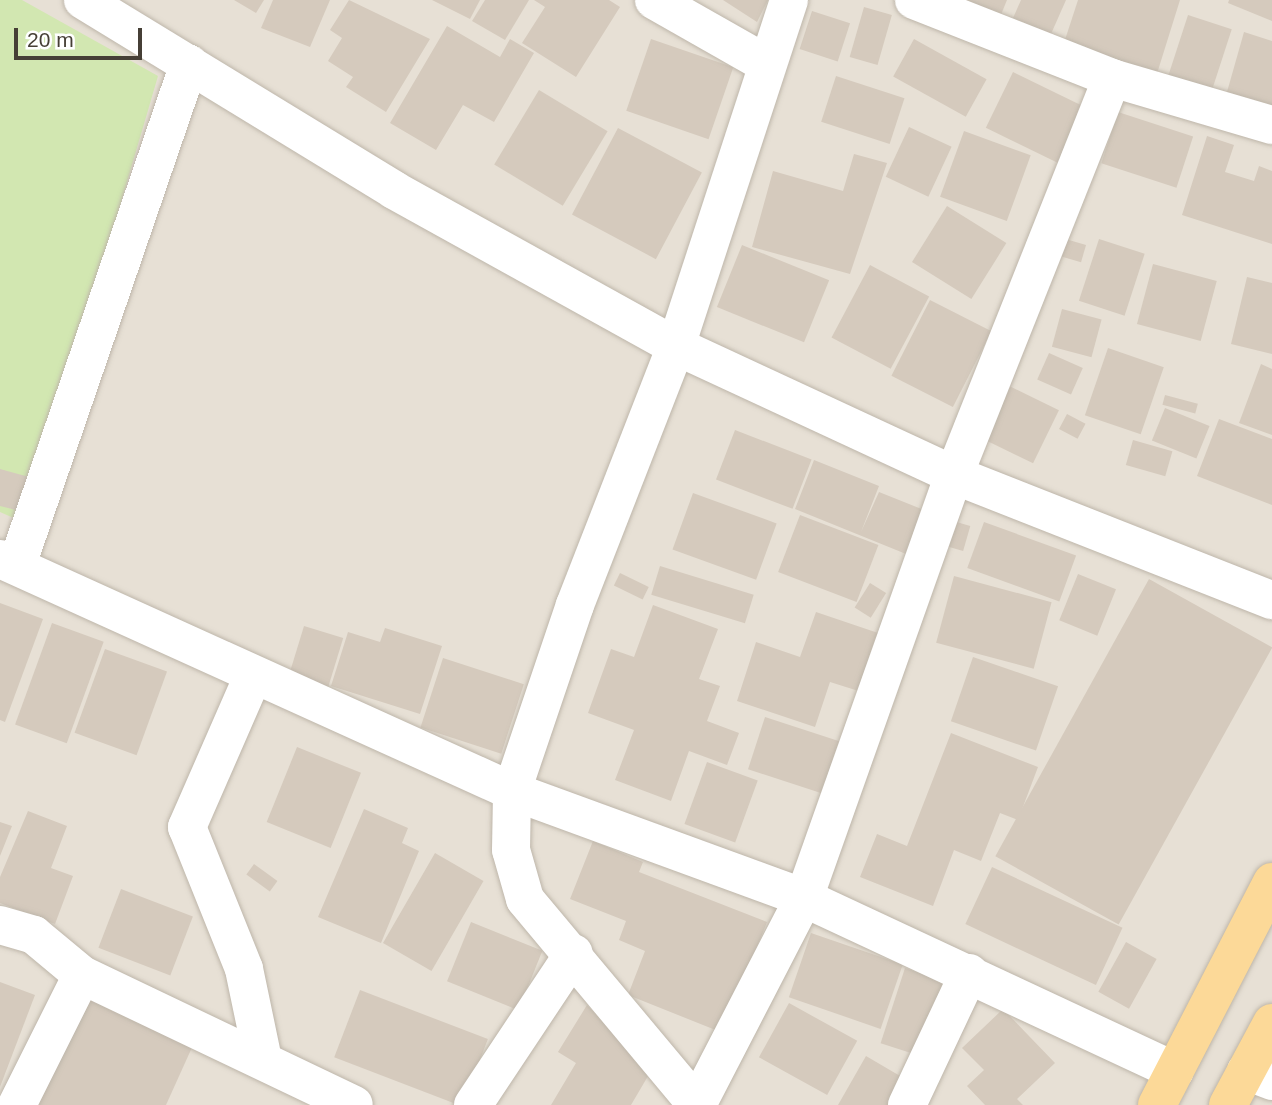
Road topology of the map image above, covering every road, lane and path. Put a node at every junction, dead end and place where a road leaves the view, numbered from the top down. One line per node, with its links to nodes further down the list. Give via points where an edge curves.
1 (83, 0): 6 (street)
2 (654, 0): 5 (street)
3 (789, 0): 5 (street)
4 (914, 0): 7 (street)
5 (765, 62): 9 (street)
6 (189, 64): 9 (street, via 394,190); 11 (street)
7 (1112, 78): 8 (street); 10 (street)
8 (1272, 125)
9 (677, 346): 10 (street); 14 (street, via 575,605)
10 (954, 475): 12 (street); 16 (street)
11 (8, 562): 13 (street)
12 (1272, 600)
13 (253, 677): 14 (street); 22 (street, via 187,827 244,969)
14 (513, 791): 16 (street); 18 (street, via 511,850 525,899)
15 (1272, 882): 23 (main road)
16 (804, 898): 19 (street); 28 (street)
17 (0, 925): 20 (street, via 34,935)
18 (574, 953): 27 (street); 28 (street)
19 (969, 973): 23 (street); 29 (street)
20 (82, 975): 22 (street); 25 (street)
21 (1272, 1023): 24 (main road)
22 (263, 1060): 26 (street)
23 (1175, 1071): 30 (main road)
24 (1259, 1076): 31 (main road)
25 (18, 1105)
26 (354, 1105)
27 (472, 1105)
28 (697, 1105)
29 (907, 1105)
30 (1157, 1105)
31 (1228, 1105)

